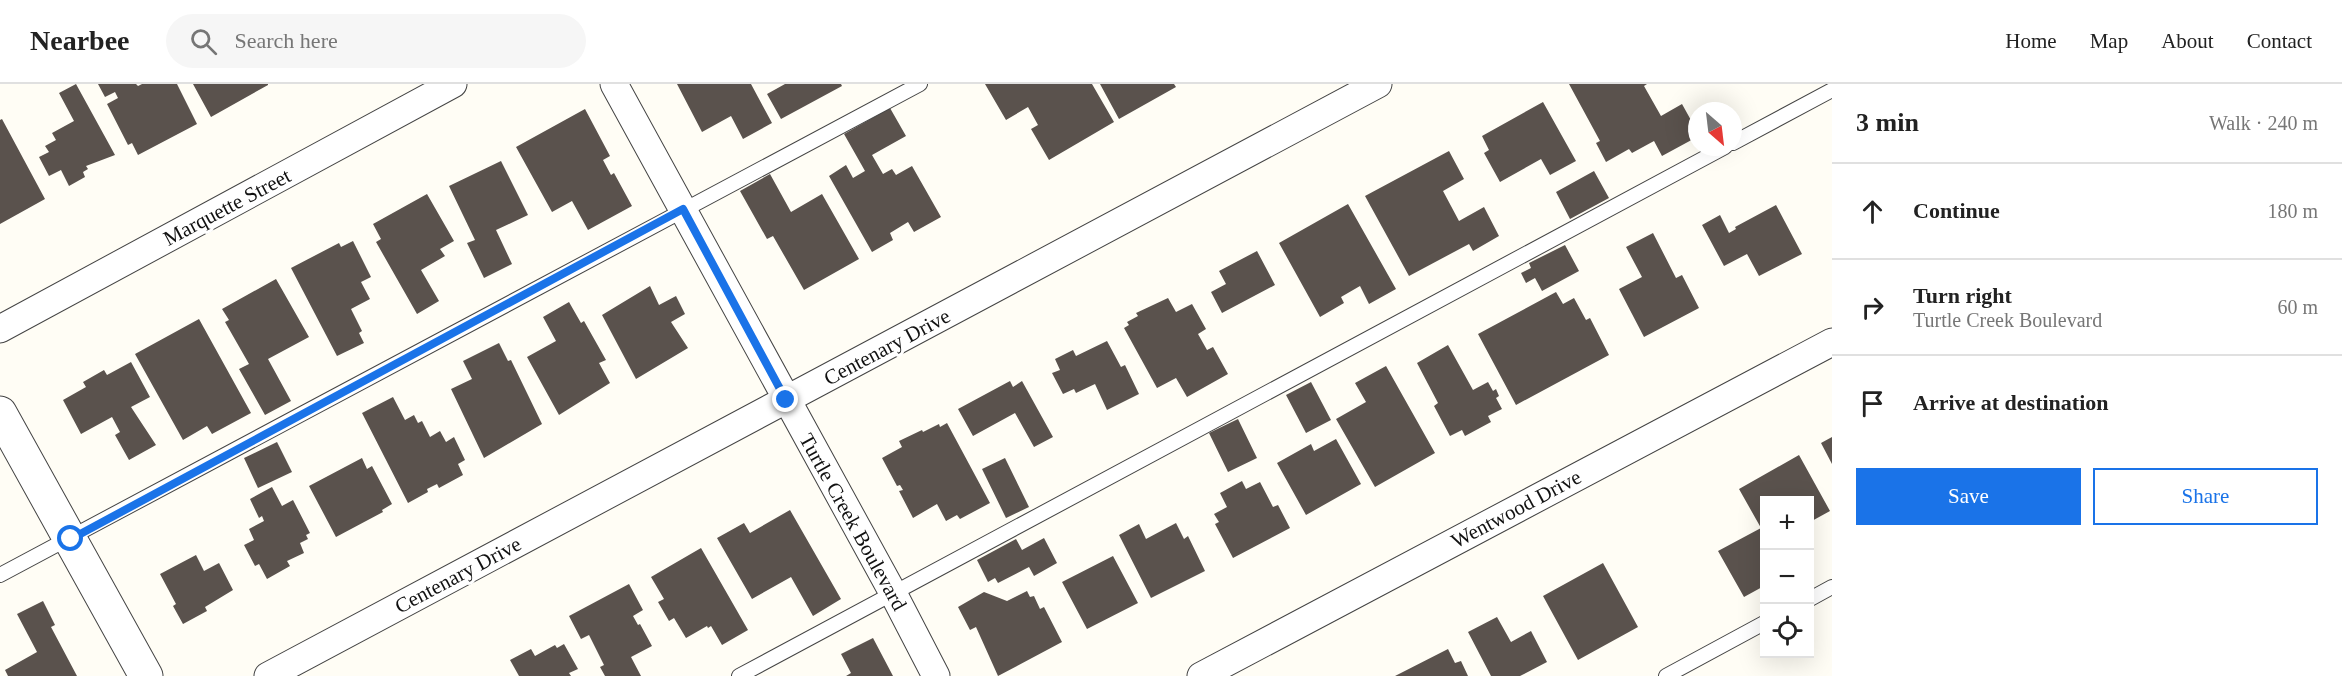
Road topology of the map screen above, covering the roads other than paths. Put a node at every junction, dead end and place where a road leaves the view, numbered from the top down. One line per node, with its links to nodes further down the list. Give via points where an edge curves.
1 (453, 84): 9 (street, Marquette Street)
2 (614, 84): 8 (street, Turtle Creek Boulevard)
3 (920, 84): 8 (lane)
4 (1378, 84): 11 (street, Centenary Drive)
5 (1832, 90): 6 (lane)
6 (1742, 138)
7 (1708, 156): 16 (lane)
8 (683, 209): 11 (street, Turtle Creek Boulevard); 13 (lane)
9 (0, 330)
10 (1832, 342): 23 (street, Wentwood Drive)
11 (786, 400): 16 (street, Turtle Creek Boulevard); 20 (street, Centenary Drive)
12 (0, 413): 13 (street)
13 (71, 539): 14 (lane); 19 (street)
14 (0, 575)
15 (1832, 587): 17 (lane)
16 (893, 593): 21 (lane); 22 (street, Turtle Creek Boulevard)
17 (1814, 596)
18 (1760, 625): 24 (lane)
19 (146, 676)
20 (268, 676)
21 (739, 676)
22 (936, 676)
23 (1201, 676)
24 (1666, 676)

